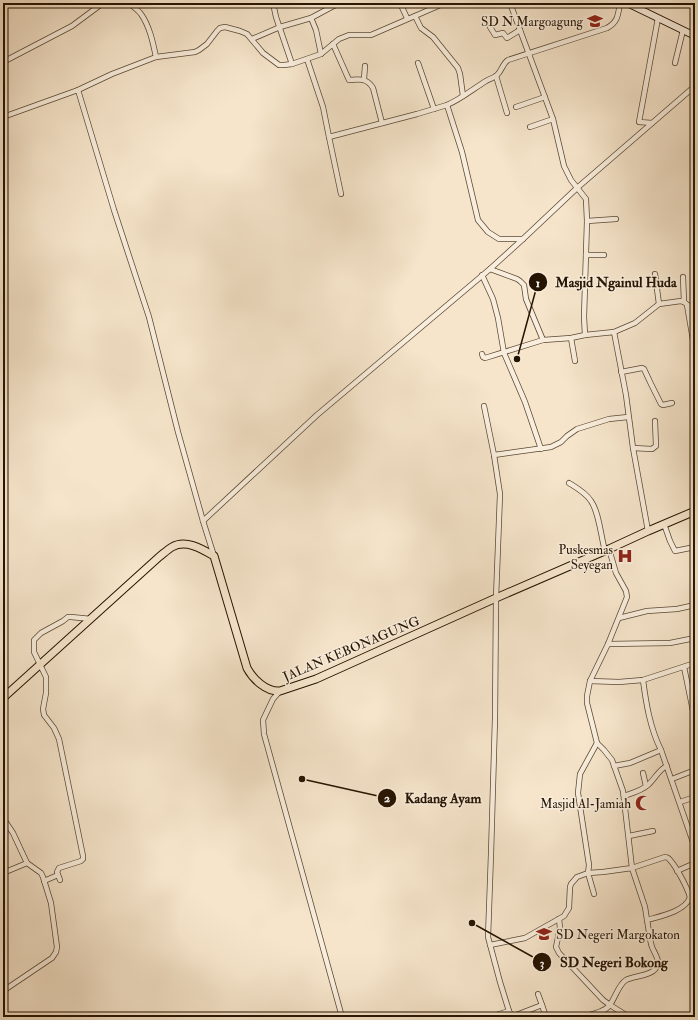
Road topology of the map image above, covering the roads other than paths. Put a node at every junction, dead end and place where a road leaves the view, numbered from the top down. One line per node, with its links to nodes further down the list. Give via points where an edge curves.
1 (103, 3): 25 (street, via 72,26)
2 (129, 3): 23 (street, via 147,24)
3 (273, 3): 15 (street)
4 (339, 3): 11 (street)
5 (400, 3): 12 (street)
6 (445, 3): 10 (street)
7 (510, 3): 16 (street)
8 (620, 3): 21 (street, via 613,25)
9 (626, 3): 13 (main road)
10 (415, 16): 12 (street); 34 (street, via 423,30 433,37 458,68)
11 (310, 18): 15 (street); 22 (street, via 316,30)
12 (407, 18): 20 (street, via 371,34 349,35)
13 (658, 18): 17 (main road); 43 (street, via 639,122)
14 (490, 26): 16 (street, via 495,34 503,33 507,38)
15 (280, 27): 19 (street); 28 (street)
16 (520, 30): 21 (street)
17 (683, 30): 18 (main road); 27 (street)
18 (695, 36)
19 (252, 39): 23 (street, via 247,34 225,27 220,28 207,44 195,52); 28 (street, via 262,53 279,65)
20 (333, 44): 22 (street); 31 (street, via 347,80)
21 (529, 53): 30 (street, via 506,61); 35 (street)
22 (321, 54): 24 (street)
23 (156, 57): 33 (street)
24 (307, 59): 28 (street); 45 (street, via 323,107)
25 (3, 62)
26 (418, 63): 38 (street)
27 (675, 63)
28 (292, 64)
29 (365, 66): 31 (street)
30 (496, 76): 34 (street); 39 (street)
31 (364, 79): 42 (street, via 373,88)
32 (695, 86): 43 (street)
33 (78, 90): 40 (street); 78 (street, via 149,317)
34 (464, 96): 36 (street)
35 (545, 97): 37 (street); 41 (street)
36 (447, 105): 38 (street); 50 (street, via 462,152 478,220 488,232 499,239)
37 (516, 107)
38 (434, 109): 42 (street)
39 (507, 113)
40 (3, 117)
41 (552, 119): 44 (street); 46 (street, via 564,166)
42 (382, 123): 45 (street)
43 (652, 123): 46 (street)
44 (530, 127)
45 (329, 137): 47 (street)
46 (578, 188): 49 (street, via 586,199); 50 (street)
47 (341, 194)
48 (616, 219): 49 (street)
49 (587, 221): 51 (street)
50 (523, 239): 53 (street)
51 (586, 255): 52 (street); 61 (street)
52 (604, 255)
53 (490, 269): 55 (street); 63 (street, via 517,279 524,285 526,299)
54 (655, 274): 58 (street)
55 (482, 276): 65 (street, via 493,299); 78 (street, via 317,415)
56 (683, 277): 57 (street)
57 (685, 303): 58 (street, via 677,301); 59 (street); 64 (street)
58 (659, 304): 60 (street, via 635,323)
59 (695, 305)
60 (614, 332): 61 (street); 68 (street)
61 (585, 335): 62 (street)
62 (571, 338): 63 (street); 67 (street)
63 (543, 340): 65 (street)
64 (693, 340)
65 (504, 353): 66 (street, via 485,358); 74 (street)
66 (482, 354)
67 (575, 362)
68 (621, 372): 69 (street, via 644,369 662,404); 71 (street)
69 (672, 404)
70 (484, 406): 75 (street)
71 (628, 417): 73 (street); 74 (street, via 577,429 561,442)
72 (655, 421): 73 (street, via 656,446 652,449)
73 (633, 448): 80 (street)
74 (541, 449): 75 (street)
75 (494, 456): 84 (street, via 500,494)
76 (569, 483): 82 (street, via 592,502)
77 (695, 511): 79 (main road, JALAN KEBONAGUNG)
78 (203, 521): 83 (street)
79 (664, 524): 80 (main road, JALAN KEBONAGUNG); 81 (street, via 675,551)
80 (648, 531): 82 (main road, JALAN KEBONAGUNG)
81 (695, 547)
82 (607, 550): 84 (main road, JALAN KEBONAGUNG); 86 (street, via 627,594)
83 (214, 556): 87 (main road, via 195,546 174,546); 95 (main road, JALAN KEBONAGUNG, via 247,668 251,676 265,687)
84 (496, 598): 95 (main road, JALAN KEBONAGUNG, via 316,679); 127 (street, via 488,937)
85 (695, 605): 86 (street, via 647,611)
86 (619, 618): 89 (street)
87 (90, 619): 91 (main road); 91 (street, via 70,617 46,629 35,638 34,650)
88 (695, 638): 89 (street, via 670,643)
89 (608, 644): 94 (street)
90 (695, 663): 92 (street)
91 (40, 664): 96 (main road); 120 (street, via 46,677 44,715 57,735 84,856 81,861 59,868)
92 (684, 667): 93 (street); 97 (street)
93 (643, 680): 94 (street); 99 (street, via 648,710)
94 (590, 681): 98 (street, via 586,700)
95 (280, 692): 133 (street, via 273,699 263,720 264,734)
96 (3, 698)
97 (695, 713)
98 (597, 743): 100 (street); 119 (street, via 580,774 578,793)
99 (661, 750): 100 (street, via 630,763); 101 (street)
100 (614, 766): 106 (street)
101 (667, 766): 104 (street); 105 (street)
102 (695, 770): 104 (street)
103 (643, 773): 105 (street)
104 (672, 779): 108 (street)
105 (646, 786): 106 (street)
106 (624, 796): 111 (street)
107 (695, 797): 108 (street)
108 (680, 802): 112 (street)
109 (3, 818): 114 (street)
110 (653, 831): 111 (street)
111 (629, 836): 116 (street)
112 (694, 840): 113 (street)
113 (695, 848)
114 (27, 863): 118 (street); 122 (street, via 41,874)
115 (695, 863): 117 (street)
116 (632, 868): 117 (street, via 667,857); 119 (street); 126 (street)
117 (677, 871): 124 (street)
118 (3, 873)
119 (588, 873): 123 (street); 125 (street, via 577,877 571,884 569,908)
120 (58, 875): 121 (street); 122 (street)
121 (60, 880)
122 (44, 881): 128 (street, via 53,911 56,952 52,958)
123 (594, 894)
124 (693, 896): 126 (street, via 677,910)
125 (559, 919): 127 (street, via 525,938); 131 (street, via 557,950)
126 (647, 920): 131 (street, via 650,942 658,964 653,971 626,981)
127 (490, 945): 132 (street)
128 (3, 991)
129 (538, 994): 130 (street)
130 (542, 1005): 135 (street); 136 (street)
131 (610, 1005): 137 (street, via 601,1011); 138 (street)
132 (509, 1011): 134 (street); 135 (street)
133 (342, 1017)
134 (490, 1017)
135 (512, 1017)
136 (546, 1017)
137 (581, 1017)
138 (629, 1017)

